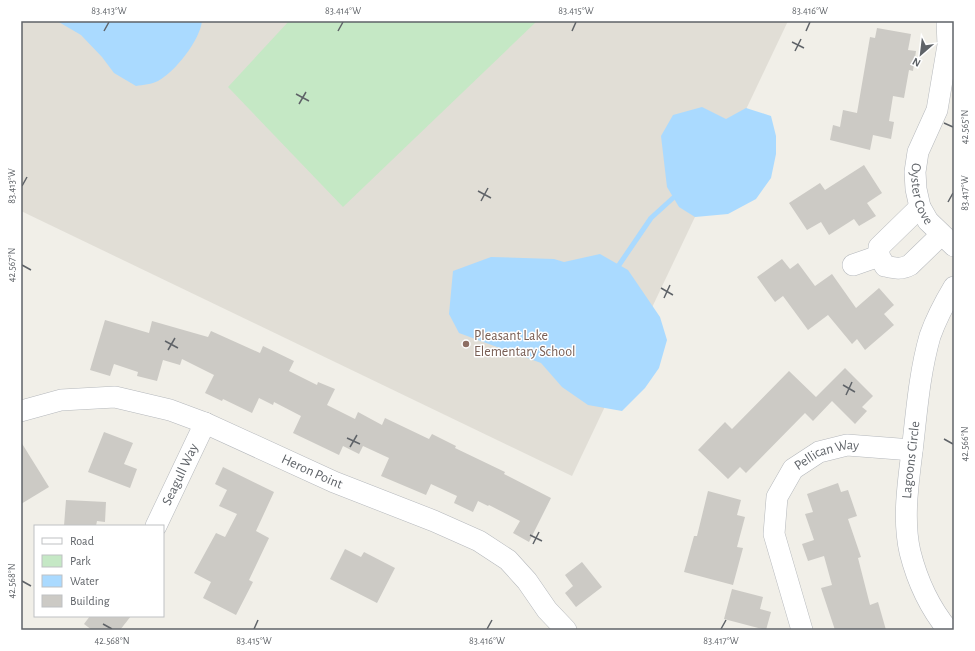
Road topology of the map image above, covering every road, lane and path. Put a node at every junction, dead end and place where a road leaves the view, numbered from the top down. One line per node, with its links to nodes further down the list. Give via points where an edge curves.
1 (947, 21): 2 (street, Oyster Cove)
2 (946, 105): 3 (street, Oyster Cove, via 918,152 915,172)
3 (920, 207): 4 (street, Oyster Cove, via 928,221); 5 (street, via 879,247)
4 (948, 240): 5 (street, via 904,268 884,266)
5 (878, 256): 6 (street)
6 (853, 265)
7 (954, 287): 10 (street, Lagoons Circle, via 946,299 931,335 920,380)
8 (21, 411): 9 (street, Heron Point, via 61,400 115,397 170,410)
9 (205, 423): 11 (street, Seagull Way); 12 (street, Heron Point, via 334,482 478,541 508,560 527,581 546,610)
10 (912, 450): 13 (street, Pellican Way, via 847,445 819,452 793,469 776,497 774,534); 14 (street, Lagoons Circle, via 907,507 910,550 921,586)
11 (156, 525)
12 (566, 630)
13 (802, 630)
14 (948, 630)

